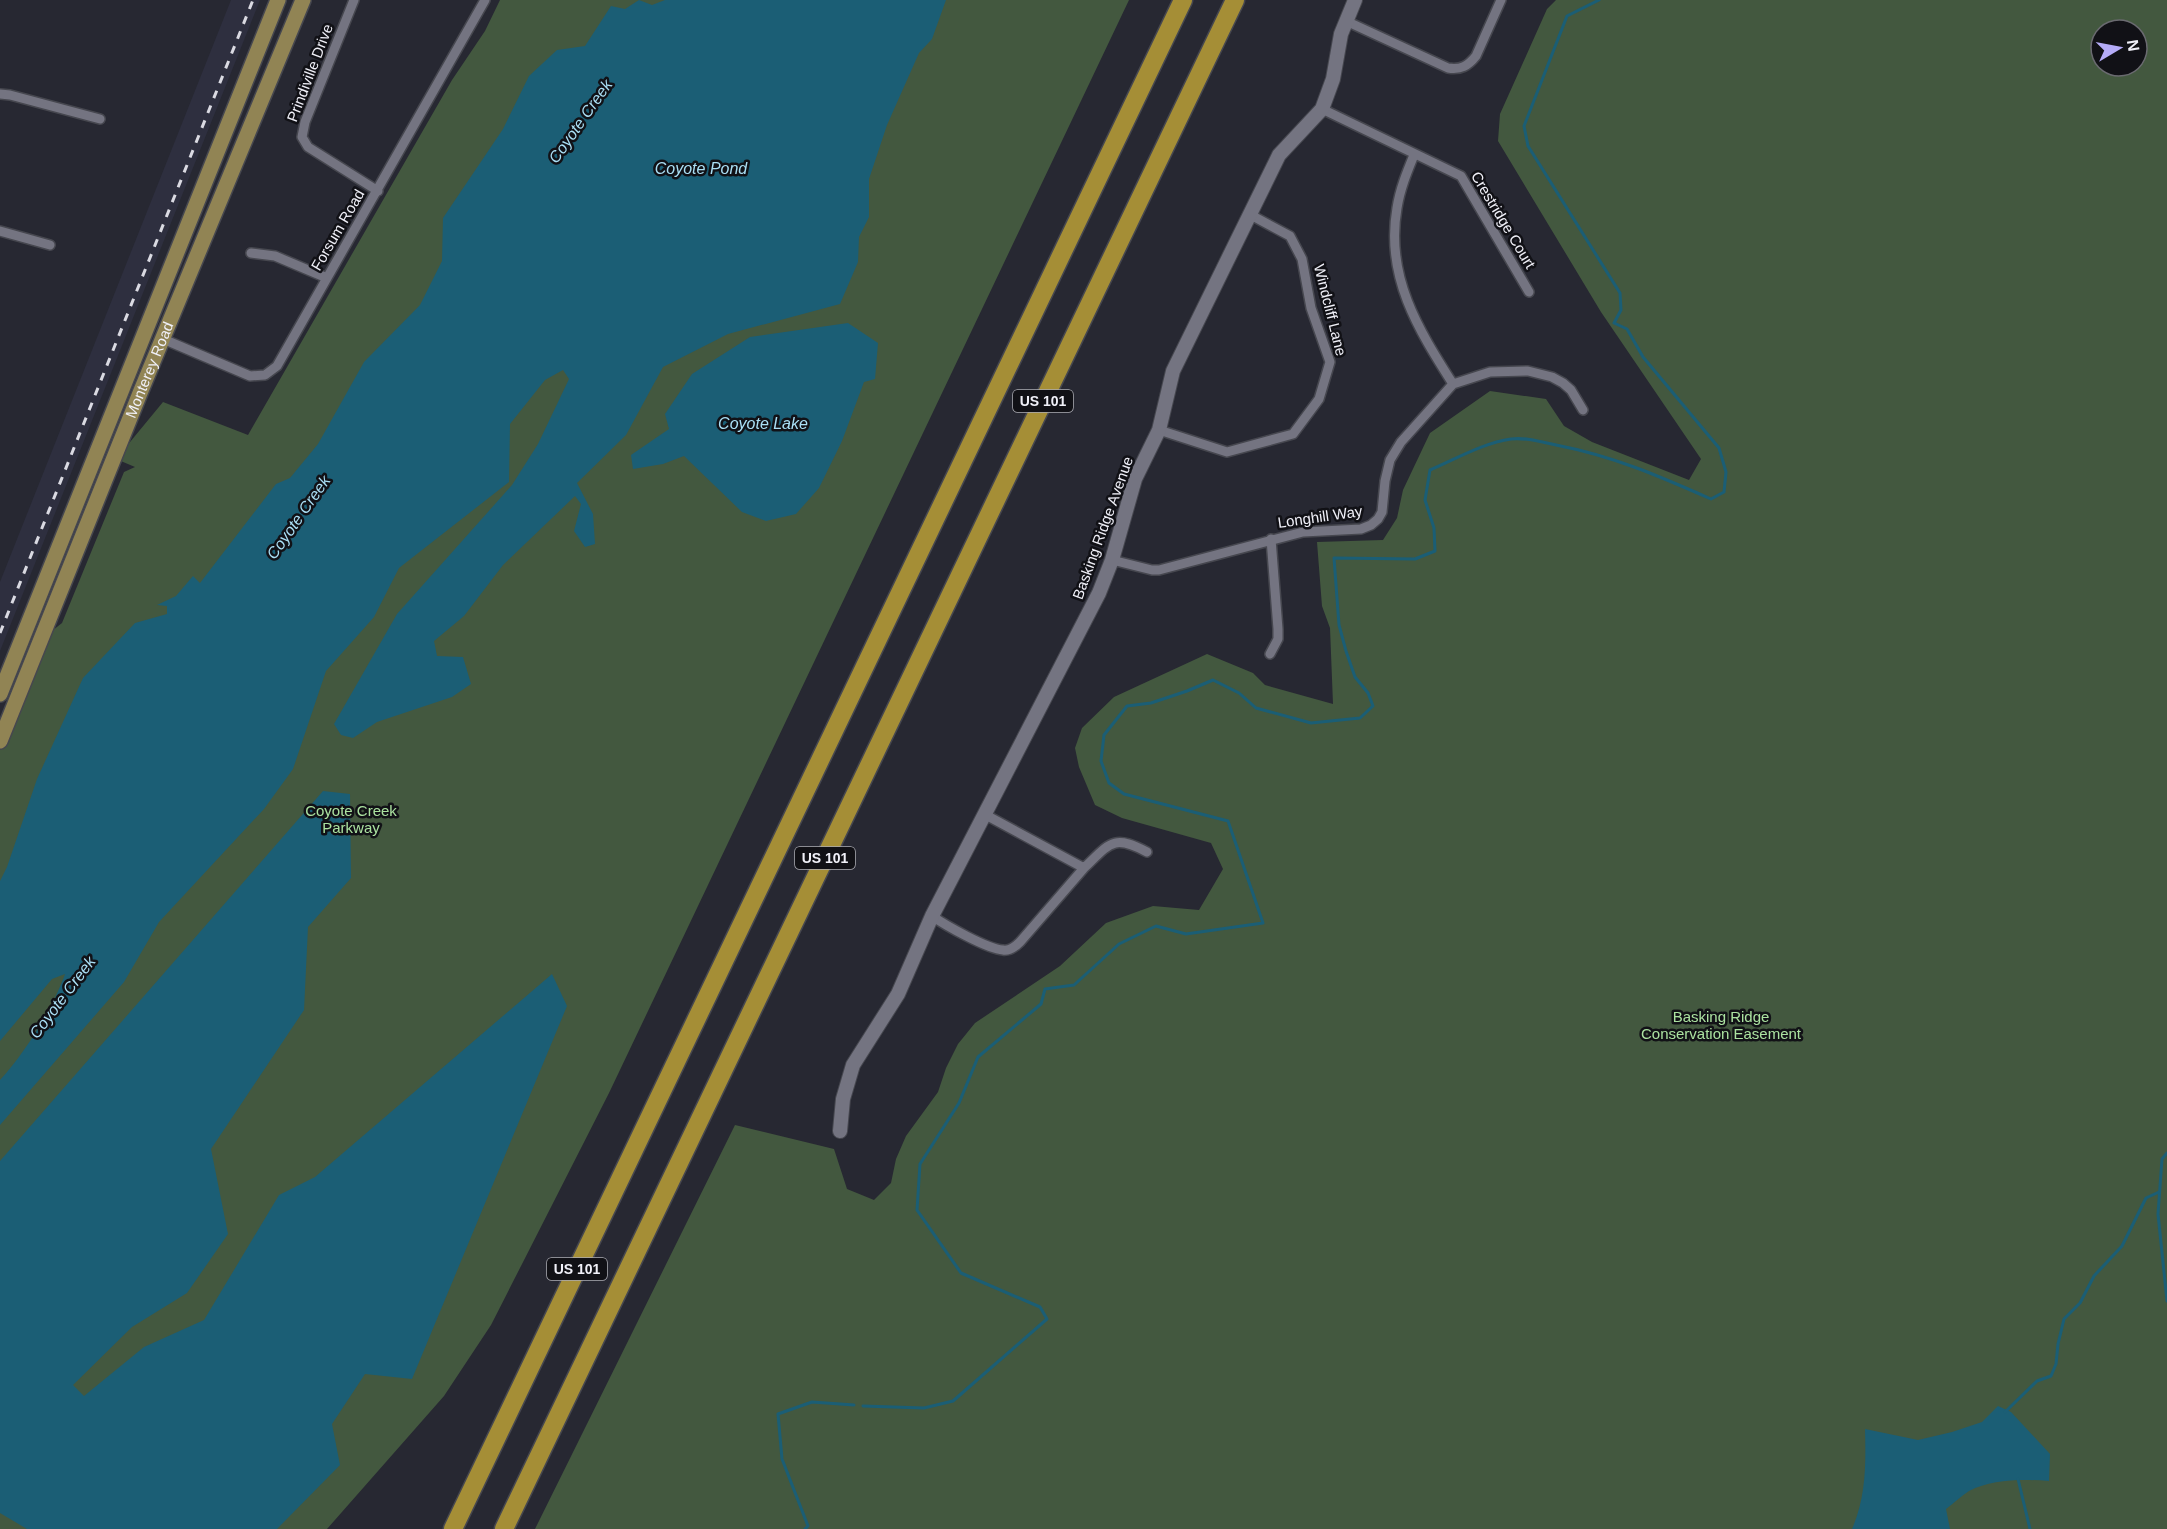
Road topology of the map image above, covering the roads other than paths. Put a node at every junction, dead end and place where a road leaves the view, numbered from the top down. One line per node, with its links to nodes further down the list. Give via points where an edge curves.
1 (278, 0): 28 (main road, Monterey Road)
2 (303, 0): 21 (main road, Monterey Road)
3 (354, 0): 14 (street, Prindiville Drive, via 302,137 308,147)
4 (485, 0): 14 (street, Forsum Road)
5 (1183, 0): 35 (highway, US 101)
6 (1234, 0): 36 (highway, US 101)
7 (1355, 0): 9 (street, Basking Ridge Avenue)
8 (1501, 0): 9 (street, via 1476,56 1456,69)
9 (1346, 21): 11 (street, Basking Ridge Avenue)
10 (0, 94): 12 (street)
11 (1322, 109): 13 (street, Crestridge Court); 15 (street, Basking Ridge Avenue, via 1279,155)
12 (100, 119)
13 (1414, 155): 20 (street, Crestridge Court, via 1456,173 1465,181); 22 (street, via 1395,220 1399,275 1417,325)
14 (378, 191): 19 (street, Forsum Road)
15 (1249, 214): 24 (street, Basking Ridge Avenue, via 1173,371); 24 (street, Windcliff Lane, via 1290,236 1302,259 1311,308 1330,362 1319,399 1293,434 1227,452)
16 (0, 231): 17 (street)
17 (50, 245)
18 (251, 253): 19 (street, via 275,256)
19 (327, 279): 21 (street, Forsum Road, via 277,366 265,375 250,376)
20 (1529, 292)
21 (163, 339): 29 (main road, Monterey Road)
22 (1453, 384): 23 (street, via 1490,372 1528,371 1563,383); 25 (street, Longhill Way, via 1410,430 1390,460 1382,512 1371,525)
23 (1583, 410)
24 (1159, 430): 26 (street, Basking Ridge Avenue, via 1135,479)
25 (1270, 539): 26 (street, Longhill Way, via 1159,570); 27 (street, via 1278,629 1278,639)
26 (1112, 560): 30 (street, Basking Ridge Avenue, via 1099,593)
27 (1270, 654)
28 (0, 694)
29 (0, 741)
30 (984, 814): 32 (street); 33 (street, Basking Ridge Avenue)
31 (1148, 852): 32 (street, via 1128,842 1118,842 1106,847)
32 (1084, 868): 33 (street, via 1010,949 994,948)
33 (932, 915): 34 (street, Basking Ridge Avenue, via 898,994 853,1065 843,1099)
34 (840, 1131)
35 (453, 1529)
36 (504, 1529)

